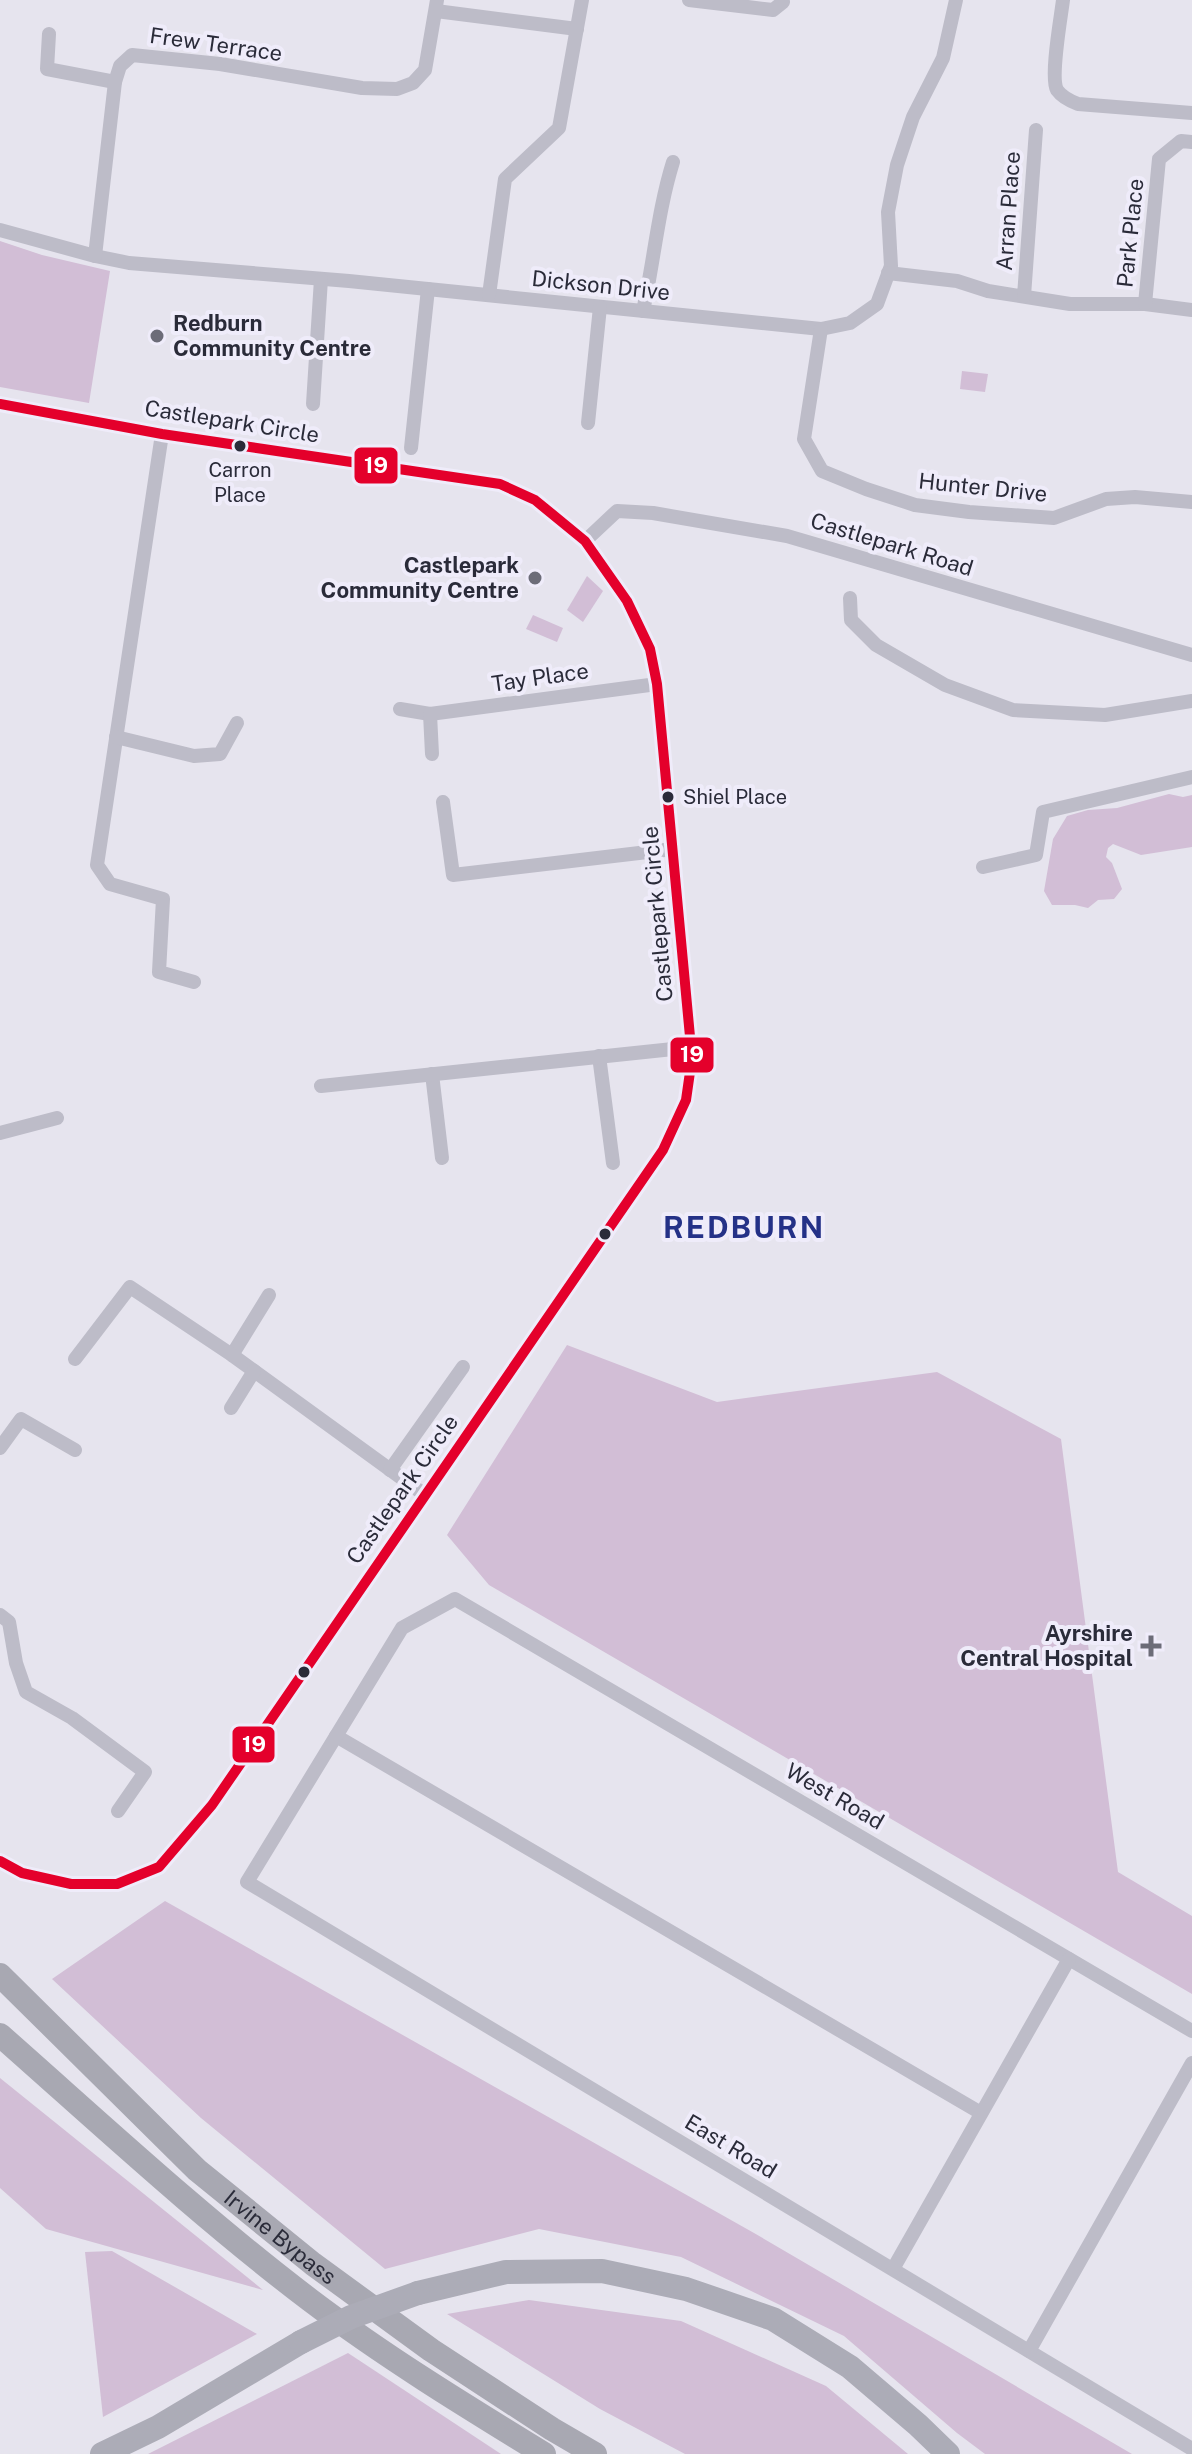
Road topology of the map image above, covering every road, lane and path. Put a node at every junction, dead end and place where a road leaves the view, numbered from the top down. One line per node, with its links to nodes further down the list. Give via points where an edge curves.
1 (582, 0): 7 (street)
2 (689, 0): 5 (street, via 773,10)
3 (956, 0): 16 (street, Dickson Drive, via 943,58 913,117 897,165 888,212)
4 (1063, 0): 10 (street, via 1054,75 1063,96 1078,104)
5 (783, 2)
6 (437, 5): 7 (street); 9 (street, Frew Terrace, via 425,70 413,83 397,89 132,55 120,66)
7 (577, 29): 19 (street, via 559,128 505,179)
8 (49, 34): 9 (street, via 47,69)
9 (115, 82): 15 (street)
10 (1192, 113)
11 (1036, 130): 20 (street, Arran Place)
12 (1192, 142): 21 (street, Park Place, via 1181,141 1159,159)
13 (673, 162): 24 (street)
14 (0, 230): 15 (street, Dickson Drive)
15 (95, 256): 17 (street, Dickson Drive)
16 (888, 273): 20 (street); 25 (street, Dickson Drive, via 877,304 850,323)
17 (321, 279): 18 (street, Dickson Drive); 27 (street)
18 (428, 289): 19 (street, Dickson Drive); 30 (street)
19 (489, 295): 22 (street, Dickson Drive)
20 (1024, 296): 21 (street, via 1070,304)
21 (1145, 304): 23 (street)
22 (600, 307): 24 (street, Dickson Drive); 28 (street)
23 (1192, 310)
24 (643, 311): 25 (street, Dickson Drive)
25 (821, 329): 31 (street, Hunter Drive, via 804,439 822,471 915,505 969,512 1054,518 1106,499)
26 (0, 404): 29 (street, Castlepark Circle)
27 (313, 404)
28 (588, 423)
29 (162, 434): 32 (street, Castlepark Circle, via 500,484 535,500); 40 (street)
30 (411, 448)
31 (1192, 502)
32 (585, 541): 34 (street, Castlepark Road, via 617,511 787,536); 35 (street, Castlepark Circle, via 627,601 650,649)
33 (850, 598): 36 (street, via 851,620 876,645 945,685 1013,710 1105,715)
34 (1192, 655)
35 (657, 684): 38 (street, Tay Place); 44 (street, Castlepark Circle)
36 (1192, 701)
37 (400, 709): 38 (street, Tay Place)
38 (430, 714): 41 (street)
39 (237, 723): 40 (street, via 220,754 194,756)
40 (116, 737): 46 (street, via 97,865 110,884 163,899 159,972)
41 (432, 754)
42 (1192, 777): 45 (street, via 1043,812 1036,855)
43 (443, 802): 44 (street, via 453,875)
44 (673, 849): 47 (street, Castlepark Circle)
45 (983, 867)
46 (194, 982)
47 (692, 1047): 48 (street); 64 (street, Castlepark Circle, via 686,1100 663,1150)
48 (599, 1056): 49 (street); 54 (street)
49 (432, 1074): 50 (street); 53 (street)
50 (321, 1086)
51 (57, 1118): 52 (street)
52 (0, 1133)
53 (442, 1158)
54 (613, 1163)
55 (269, 1295): 56 (street)
56 (232, 1355): 57 (street, via 130,1287); 59 (street)
57 (75, 1359)
58 (463, 1367): 63 (street)
59 (254, 1371): 60 (street); 63 (street)
60 (231, 1408)
61 (0, 1448): 62 (street, via 21,1419)
62 (75, 1450)
63 (390, 1470): 64 (street)
64 (425, 1495): 68 (street, Castlepark Circle, via 212,1805 159,1867 117,1884 71,1884 22,1873)
65 (0, 1615): 67 (street, via 9,1622 26,1692 72,1718 145,1772)
66 (336, 1736): 69 (street, West Road, via 402,1628 455,1599); 74 (street); 75 (street, East Road, via 247,1882)
67 (118, 1811)
68 (0, 1861)
69 (1069, 1959): 71 (street, West Road); 74 (street)
70 (0, 1975): 77 (highway, Irvine Bypass, via 197,2170 431,2350)
71 (1192, 2031)
72 (0, 2035): 80 (highway, Irvine Bypass, via 310,2300)
73 (1192, 2063): 76 (street)
74 (981, 2113): 75 (street)
75 (893, 2269): 76 (street, East Road)
76 (1029, 2351): 78 (street, East Road)
77 (552, 2429): 81 (highway, Irvine Bypass); 82 (highway)
78 (1192, 2449)
79 (102, 2454): 83 (main road, bridge, via 351,2317 418,2293 506,2272 602,2271 686,2289 773,2319 850,2367)
80 (544, 2454)
81 (595, 2454)
82 (606, 2454)
83 (948, 2454)

